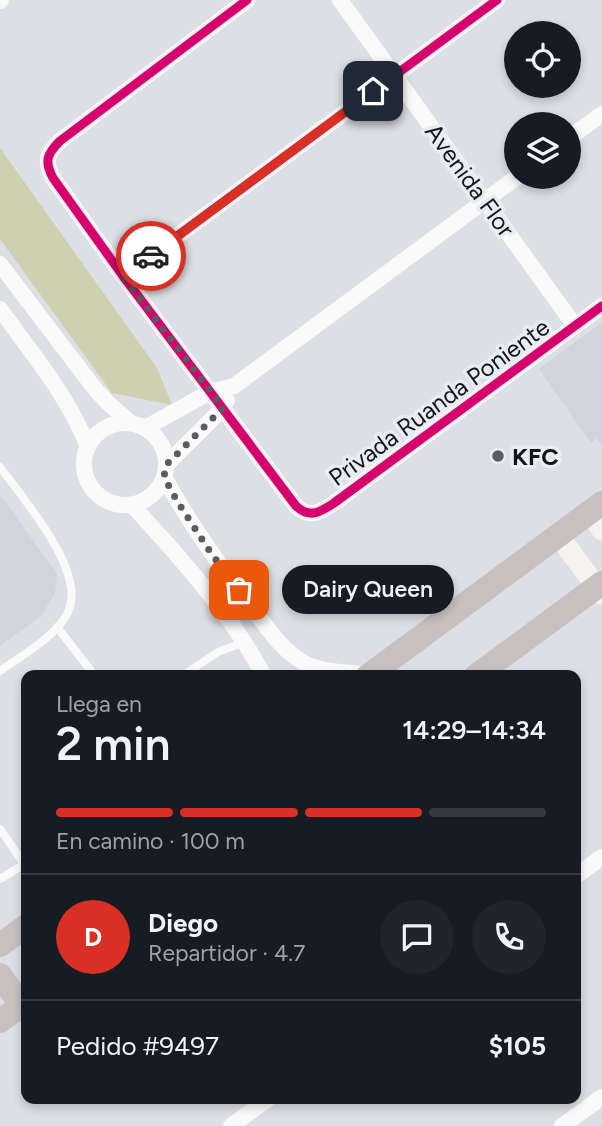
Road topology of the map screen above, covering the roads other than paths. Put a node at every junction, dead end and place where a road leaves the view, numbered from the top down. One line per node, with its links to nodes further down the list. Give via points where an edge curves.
1 (247, 0): 10 (street, via 51,150 47,167 53,178)
2 (340, 0): 4 (street, Avenida Flor)
3 (497, 0): 4 (street)
4 (394, 75): 8 (street, Avenida Flor); 10 (street)
5 (602, 114): 6 (street)
6 (581, 129)
7 (504, 186): 8 (street)
8 (485, 200): 13 (street, Avenida Flor); 14 (street)
9 (0, 264): 17 (street, via 95,389)
10 (123, 276): 15 (street)
11 (602, 306): 13 (street, Privada Ruanda Poniente)
12 (0, 309): 18 (street, via 65,401)
13 (575, 326): 16 (street, Privada Ruanda Poniente, via 317,513 302,512 296,506)
14 (234, 386): 15 (street); 16 (street)
15 (210, 392): 16 (street); 17 (street)
16 (223, 408): 20 (street)
17 (138, 426): 18 (street, via 109,426); 20 (street, via 159,441 165,453)
18 (88, 447): 21 (street, via 85,474 93,490 106,501)
19 (0, 467): 25 (lane, via 61,554 69,576 73,596)
20 (165, 471): 21 (street, via 162,484 152,495); 30 (street, via 177,501 267,628 293,656)
21 (132, 505): 26 (street)
22 (598, 515): 23 (main road)
23 (558, 535): 24 (street); 31 (main road)
24 (600, 588): 32 (main road)
25 (58, 627): 27 (lane); 33 (lane)
26 (244, 642): 28 (lane); 29 (street)
27 (90, 670)
28 (191, 670)
29 (261, 670)
30 (326, 670)
31 (376, 670)
32 (484, 670)
33 (0, 671)
34 (0, 829): 36 (lane)
35 (602, 857): 38 (street)
36 (21, 859)
37 (21, 867): 39 (lane)
38 (581, 872)
39 (0, 879)
40 (21, 930): 41 (main road)
41 (0, 945)
42 (0, 975): 43 (main road)
43 (21, 1000)
44 (21, 1006): 45 (main road)
45 (0, 1021)
46 (602, 1097): 49 (street)
47 (261, 1104): 48 (street)
48 (231, 1126)
49 (562, 1126)

